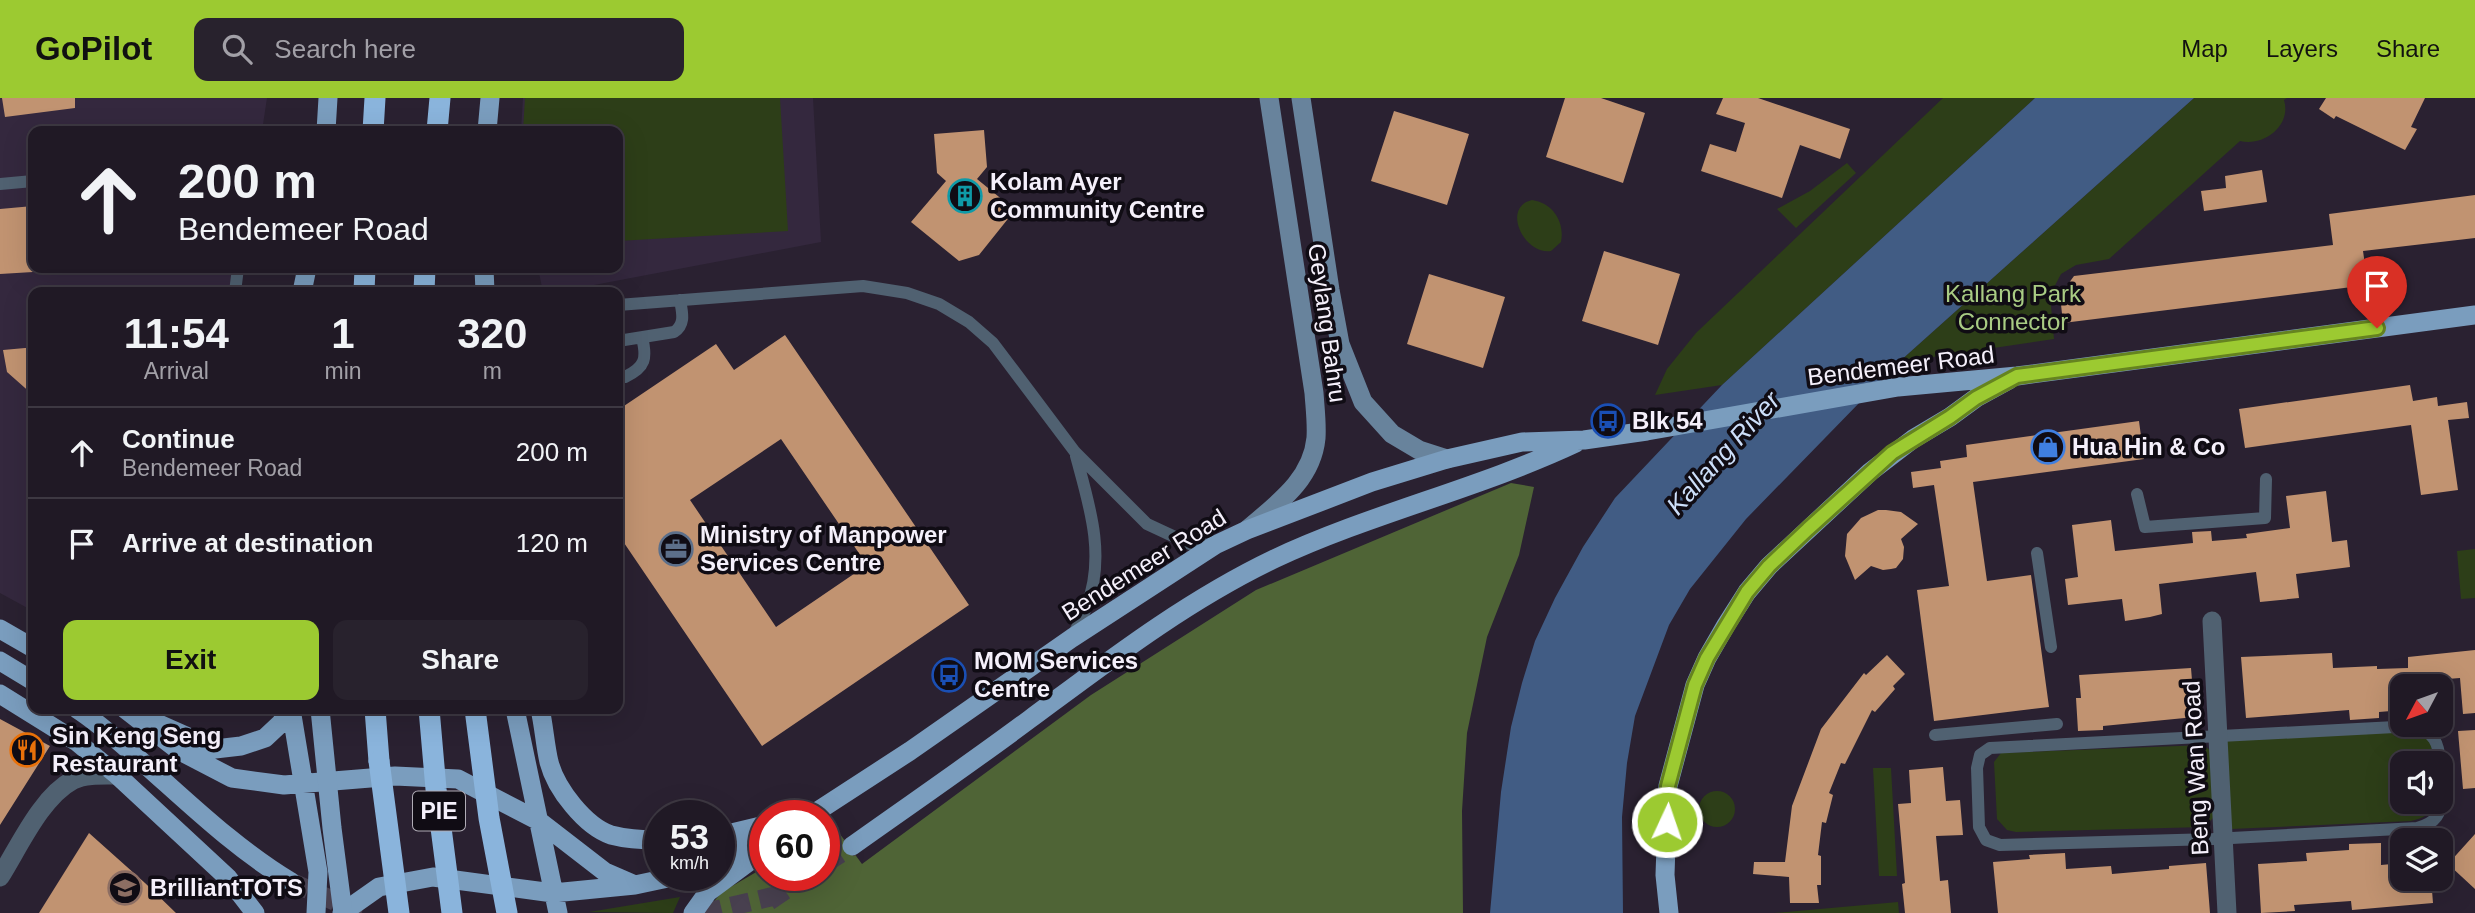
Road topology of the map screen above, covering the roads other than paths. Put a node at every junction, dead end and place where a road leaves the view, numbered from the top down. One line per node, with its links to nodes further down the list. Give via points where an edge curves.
1 (328, 98): 7 (main road)
2 (375, 98): 8 (highway)
3 (440, 98): 9 (highway)
4 (490, 98): 10 (main road)
5 (1269, 98): 25 (main road, Geylang Bahru, via 1314,393 1316,439 1310,463 1296,487)
6 (1301, 98): 22 (main road, Geylang Bahru, via 1340,345 1363,402 1392,434)
7 (326, 126)
8 (373, 126)
9 (437, 126)
10 (487, 126)
11 (28, 181): 12 (lane)
12 (0, 184)
13 (680, 300): 14 (lane); 16 (lane, via 680,328); 21 (lane, via 863,286 939,304 993,343)
14 (623, 305)
15 (2475, 315): 19 (main road, Bendemeer Road)
16 (642, 337): 17 (lane); 18 (lane, via 646,356)
17 (623, 340)
18 (623, 376)
19 (2017, 376): 20 (main road, Bendemeer Road, via 1898,387); 77 (main road, via 1892,453 1769,566 1747,592 1695,685 1671,775 1665,875)
20 (1584, 440): 22 (main road, Bendemeer Road, via 1522,442); 62 (main road, Bendemeer Road, via 1525,467 1346,528 1217,590)
21 (1075, 452): 26 (lane, via 1147,524 1190,544); 30 (lane, via 1092,515 1096,554 1088,603)
22 (1447, 459): 25 (main road, Bendemeer Road)
23 (2266, 479): 24 (lane, via 2265,518 2145,527)
24 (2137, 494)
25 (1247, 530): 26 (main road, Bendemeer Road)
26 (1215, 545): 30 (main road, Bendemeer Road)
27 (2037, 553): 32 (lane)
28 (2212, 621): 52 (street, Beng Wan Road)
29 (0, 629): 31 (main road)
30 (1072, 638): 57 (main road, Bendemeer Road)
31 (28, 645)
32 (2051, 648)
33 (0, 662): 34 (main road)
34 (28, 678)
35 (0, 694): 36 (main road)
36 (28, 711)
37 (32, 714): 55 (main road)
38 (83, 714): 65 (main road, via 229,840)
39 (131, 714): 56 (main road, via 178,750 232,778)
40 (136, 714): 41 (main road, via 215,749 265,738)
41 (287, 714)
42 (291, 714): 56 (main road)
43 (321, 714): 71 (main road, bridge)
44 (375, 714): 72 (highway, PIE, bridge)
45 (429, 714): 73 (highway, PIE, bridge)
46 (476, 714): 74 (highway, bridge)
47 (516, 714): 59 (main road)
48 (541, 714): 60 (main road, via 550,764 570,804 611,835)
49 (2057, 724): 50 (lane)
50 (2031, 727): 51 (lane); 53 (lane)
51 (1935, 736)
52 (2219, 736): 53 (lane); 54 (lane, via 2414,726 2431,733); 61 (street, Beng Wan Road)
53 (2034, 746): 61 (lane, via 1990,748 1978,761 1979,827 1991,843)
54 (2438, 751)
55 (117, 775): 64 (street, via 96,774 62,789 44,807); 69 (main road, via 228,878)
56 (304, 784): 59 (main road, via 396,776 458,779); 70 (main road, via 318,872)
57 (834, 800)
58 (2439, 814): 61 (lane, via 2430,825 2417,828)
59 (538, 821): 67 (main road, via 605,872); 68 (main road)
60 (644, 838)
61 (2224, 838): 78 (street, Beng Wan Road)
62 (852, 846)
63 (749, 862): 76 (main road, via 708,891)
64 (0, 877)
65 (291, 882)
66 (644, 883): 67 (main road)
67 (635, 885): 68 (main road)
68 (553, 893): 71 (main road, via 433,877 379,887); 75 (main road)
69 (255, 913)
70 (316, 913)
71 (342, 913)
72 (399, 913)
73 (453, 913)
74 (507, 913)
75 (558, 913)
76 (693, 913)
77 (1669, 913)
78 (2227, 913)

